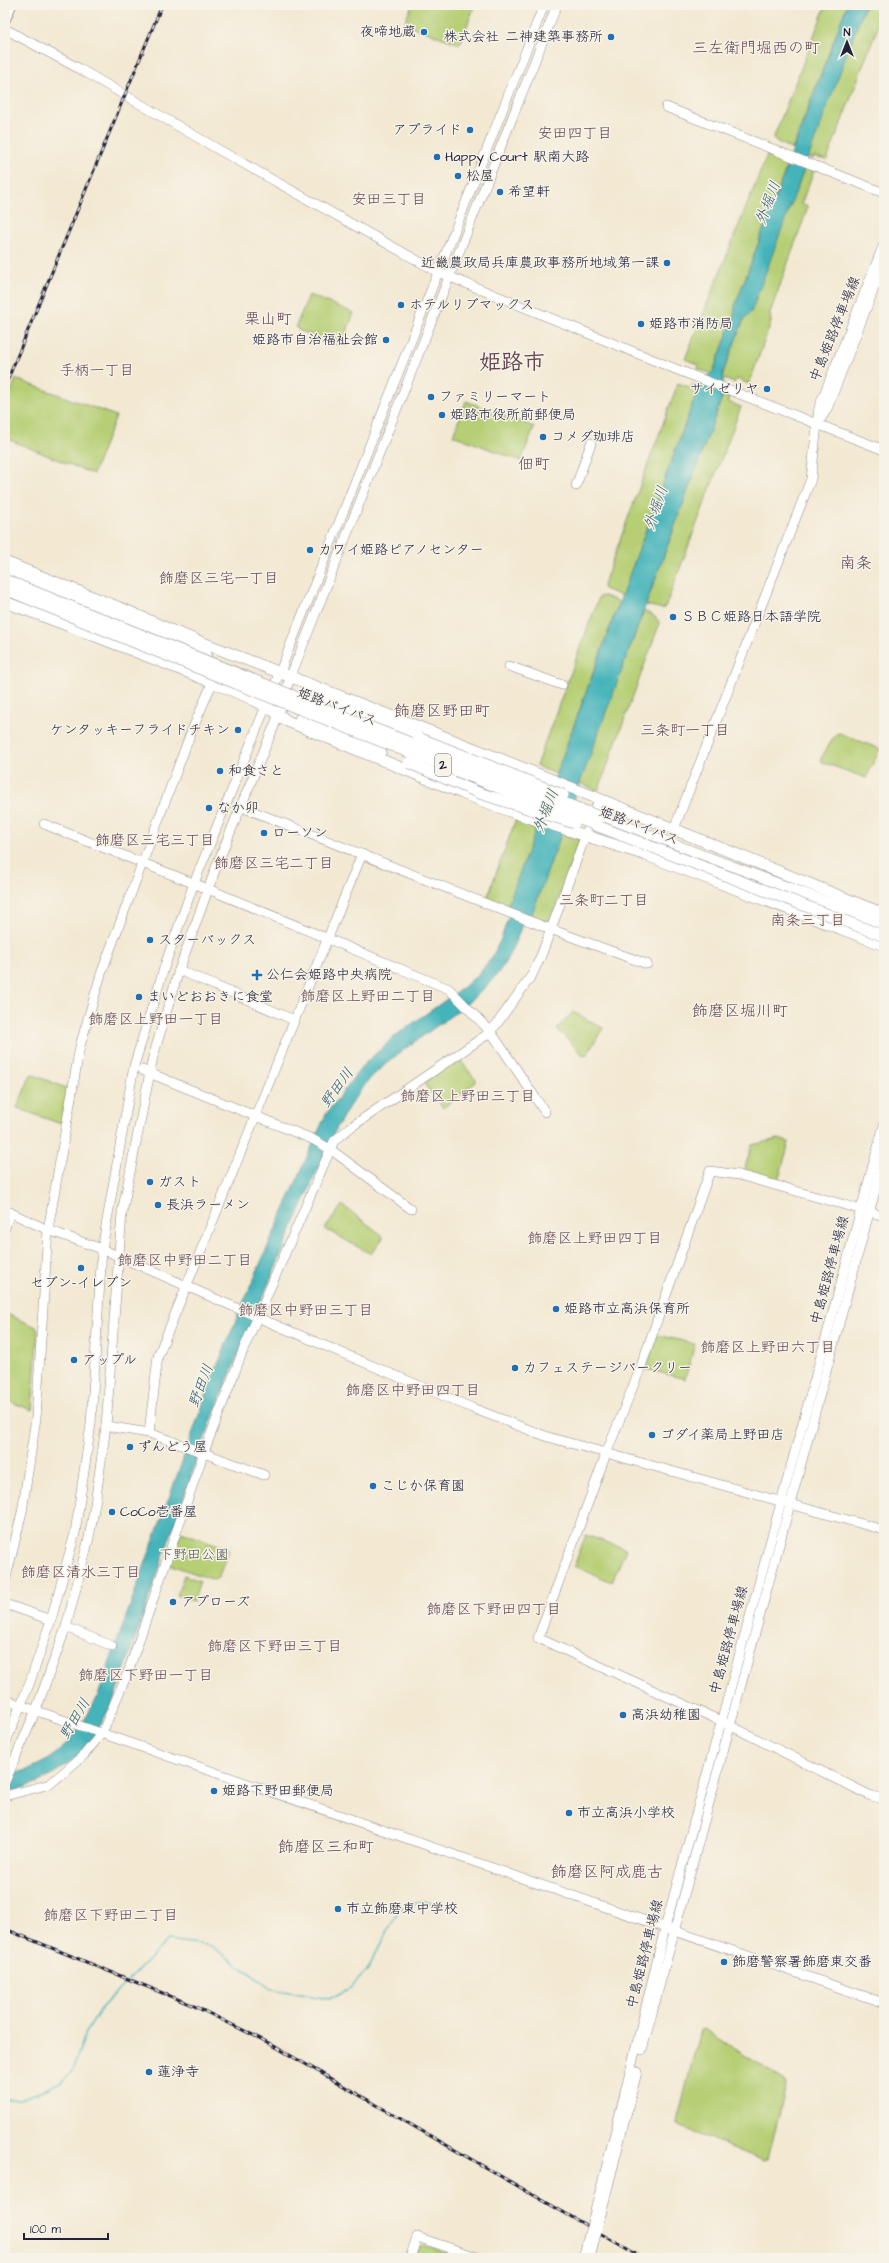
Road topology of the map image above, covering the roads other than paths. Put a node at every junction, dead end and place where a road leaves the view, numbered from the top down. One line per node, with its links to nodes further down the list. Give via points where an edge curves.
1 (11, 5): 4 (main road)
2 (544, 5): 10 (street)
3 (557, 5): 11 (street)
4 (5, 19)
5 (5, 29): 10 (street)
6 (666, 107): 7 (street)
7 (884, 193)
8 (884, 244): 12 (street, 中島姫路停車場線, via 819,407)
9 (884, 263): 12 (street, 中島姫路停車場線, via 827,409)
10 (438, 272): 11 (street); 27 (street)
11 (450, 277): 12 (street); 28 (street)
12 (817, 425): 14 (street); 37 (street, via 811,479)
13 (591, 443): 15 (street)
14 (884, 450)
15 (576, 486)
16 (5, 562): 27 (highway)
17 (5, 568): 23 (highway, via 64,591)
18 (5, 573): 23 (highway)
19 (5, 580): 35 (highway, 姫路バイパス / 2, bridge)
20 (5, 589): 39 (highway, 姫路バイパス / 2, bridge)
21 (5, 597): 25 (highway)
22 (5, 602): 25 (highway)
23 (83, 602): 27 (highway, via 258,673)
24 (5, 606): 30 (highway)
25 (70, 626): 31 (highway, via 250,698)
26 (509, 666): 29 (street)
27 (279, 674): 28 (highway); 31 (street)
28 (290, 678): 32 (street); 33 (highway); 35 (highway, bridge, via 326,702 535,783 587,806)
29 (562, 685)
30 (210, 688): 31 (highway, via 248,704); 41 (street)
31 (265, 708): 32 (highway); 42 (street)
32 (279, 714): 34 (street); 38 (highway, via 287,721 462,793); 39 (highway, bridge, via 341,733 479,793)
33 (599, 799): 37 (highway); 38 (street)
34 (242, 807): 40 (street); 43 (street)
35 (600, 817): 45 (highway, 姫路バイパス / 2)
36 (44, 824): 41 (street)
37 (674, 829): 44 (highway)
38 (581, 833): 46 (street); 49 (highway, via 646,854)
39 (632, 840): 47 (highway, 姫路バイパス / 2, bridge)
40 (362, 854): 46 (street); 48 (street)
41 (142, 862): 42 (street); 65 (street, via 101,974 80,1046)
42 (194, 883): 43 (street); 66 (street, via 165,965 134,1066)
43 (208, 889): 48 (street); 51 (street)
44 (884, 914)
45 (884, 924)
46 (550, 929): 50 (street); 53 (street, via 532,975)
47 (884, 936)
48 (327, 938): 52 (street); 53 (street, via 452,992)
49 (884, 945)
50 (647, 964)
51 (179, 970): 52 (street); 54 (street, via 153,1057)
52 (294, 1020): 56 (street)
53 (491, 1032): 55 (street); 58 (street, via 339,1135)
54 (146, 1071): 56 (street); 67 (street, via 122,1213)
55 (545, 1112)
56 (255, 1116): 58 (street); 68 (street)
57 (884, 1124): 62 (street, 中島姫路停車場線)
58 (330, 1148): 60 (street); 69 (street)
59 (884, 1158): 62 (street, 中島姫路停車場線)
60 (411, 1209)
61 (8, 1211): 64 (street); 65 (street)
62 (865, 1211): 63 (street); 73 (street, via 739,1175 710,1171 640,1369); 75 (street, 中島姫路停車場線)
63 (884, 1216)
64 (5, 1228)
65 (48, 1230): 66 (street); 77 (street, via 36,1418 22,1512)
66 (102, 1249): 67 (street); 79 (street, via 91,1424 84,1481 75,1533)
67 (119, 1256): 68 (street); 70 (street)
68 (187, 1286): 69 (street); 71 (street, via 158,1356)
69 (257, 1317): 72 (street); 73 (street, via 500,1420)
70 (106, 1426): 71 (street); 80 (street, via 94,1511)
71 (149, 1433): 72 (street)
72 (204, 1452): 74 (street); 86 (street, via 128,1672)
73 (606, 1454): 75 (street); 85 (street, via 538,1638)
74 (264, 1475)
75 (785, 1504): 76 (street); 85 (street, 中島姫路停車場線)
76 (884, 1530)
77 (5, 1582)
78 (5, 1604): 79 (street)
79 (51, 1620): 83 (street)
80 (66, 1626): 81 (street); 84 (street)
81 (112, 1646)
82 (5, 1700): 83 (street)
83 (21, 1705): 84 (street); 87 (street)
84 (36, 1710): 86 (street); 88 (street)
85 (725, 1723): 90 (street, via 871,1796); 91 (street, 中島姫路停車場線); 92 (street, 中島姫路停車場線)
86 (102, 1733): 89 (street, via 84,1755 50,1784); 91 (street)
87 (5, 1744)
88 (6, 1776)
89 (5, 1796)
90 (884, 1799)
91 (665, 1928): 92 (street); 94 (street, 中島姫路停車場線)
92 (675, 1931): 93 (street); 94 (street, 中島姫路停車場線)
93 (884, 2003)
94 (624, 2110): 97 (street, 中島姫路停車場線, bridge); 98 (street, 中島姫路停車場線, bridge)
95 (410, 2258): 96 (street, via 417,2237)
96 (480, 2258)
97 (583, 2258)
98 (590, 2258)

